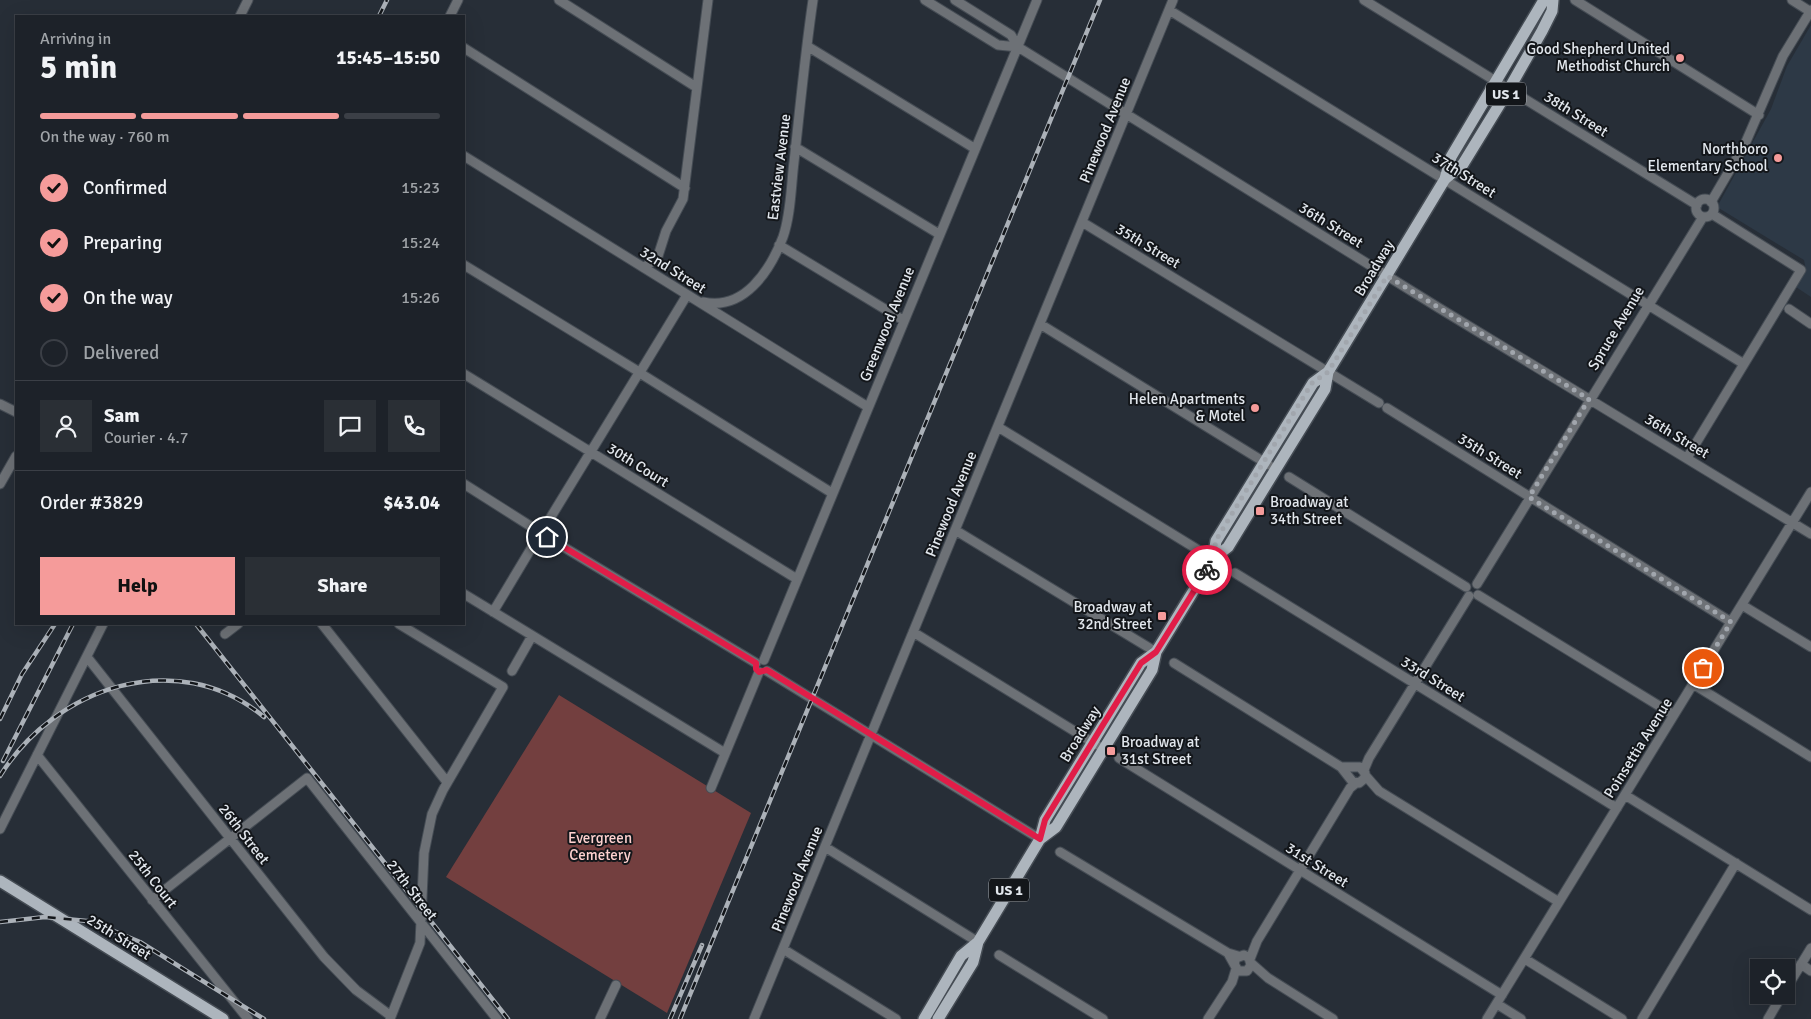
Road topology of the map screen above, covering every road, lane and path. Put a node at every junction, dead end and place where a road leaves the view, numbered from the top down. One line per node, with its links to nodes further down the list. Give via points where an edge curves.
1 (248, 0): 17 (street)
2 (458, 0): 18 (street)
3 (559, 0): 23 (street)
4 (708, 0): 23 (street)
5 (814, 0): 19 (street, Eastview Avenue)
6 (925, 0): 20 (street, 36th Street, via 998,45)
7 (956, 0): 20 (street, 36th Street, via 1011,35)
8 (1037, 0): 20 (street, Greenwood Avenue)
9 (1173, 0): 15 (street, Pinewood Avenue)
10 (1364, 0): 22 (street, 38th Street)
11 (1544, 0): 22 (main road, Broadway / US 1)
12 (1553, 0): 24 (main road, Broadway / US 1, via 1552,11)
13 (1575, 0): 26 (street)
14 (1792, 0): 16 (street)
15 (1169, 10): 25 (street, Pinewood Avenue); 30 (street, 37th Street)
16 (1811, 11): 26 (street, via 1783,56)
17 (240, 15)
18 (450, 15)
19 (807, 46): 27 (street, Eastview Avenue); 28 (street)
20 (1018, 47): 25 (street, 36th Street); 28 (street, Greenwood Avenue)
21 (465, 49): 31 (street)
22 (1498, 82): 24 (street, 38th Street); 30 (main road, Broadway / US 1, via 1451,157)
23 (696, 87): 31 (street)
24 (1509, 89): 30 (main road, Broadway / US 1, via 1463,164); 33 (street, 38th Street)
25 (1127, 114): 35 (street, Pinewood Avenue); 40 (street, 36th Street)
26 (1759, 115): 32 (street)
27 (795, 147): 36 (street); 37 (street, Eastview Avenue, via 787,224)
28 (974, 148): 36 (street, Greenwood Avenue)
29 (465, 157): 39 (street, 32nd Street)
30 (1445, 179): 40 (main road, Broadway / US 1); 42 (street, 37th Street)
31 (685, 188): 39 (street, via 658,256)
32 (1711, 202): 33 (street, via 1704,200); 34 (street, via 1714,207)
33 (1698, 205): 34 (street, via 1698,213)
34 (1707, 215): 42 (street, Spruce Avenue); 47 (street, via 1801,270)
35 (1082, 222): 45 (street, Pinewood Avenue); 48 (street, 35th Street)
36 (939, 234): 44 (street, Greenwood Avenue)
37 (779, 245): 41 (street, Eastview Avenue, via 757,282 739,298 715,304); 44 (street)
38 (465, 265): 49 (street)
39 (644, 268): 41 (street, 32nd Street)
40 (1387, 276): 48 (main road, Broadway / US 1); 51 (street, 36th Street)
41 (687, 295): 49 (street); 53 (street, 32nd Street)
42 (1647, 305): 47 (street, 37th Street); 51 (street, Spruce Avenue)
43 (1789, 309): 46 (street)
44 (903, 320): 53 (street, Greenwood Avenue)
45 (1040, 324): 55 (street, Pinewood Avenue); 59 (street)
46 (1811, 324)
47 (1744, 364): 58 (street)
48 (1328, 372): 59 (main road, Broadway / US 1, via 1312,383); 60 (main road, Broadway / US 1, via 1325,389); 66 (street, 35th Street)
49 (639, 373): 56 (street); 65 (street)
50 (465, 375): 56 (street, 30th Court)
51 (1589, 399): 58 (street, 36th Street); 66 (street, Spruce Avenue)
52 (0, 404): 54 (street)
53 (868, 407): 65 (street, Greenwood Avenue)
54 (15, 412)
55 (998, 427): 68 (street, Pinewood Avenue); 71 (street)
56 (590, 452): 69 (street, via 546,525 550,531); 73 (street, 30th Court)
57 (15, 458): 62 (street)
58 (1687, 458): 67 (street, 36th Street)
59 (1264, 462): 60 (street); 71 (main road, Broadway / US 1, via 1216,540)
60 (1276, 469): 71 (main road, Broadway / US 1, via 1228,547)
61 (1289, 477): 74 (street)
62 (0, 484)
63 (465, 485): 69 (street)
64 (1811, 492): 67 (street, Poinsettia Avenue)
65 (832, 493): 73 (street, Greenwood Avenue)
66 (1529, 497): 74 (street, Spruce Avenue, via 1477,584 1480,589); 78 (street, 35th Street)
67 (1792, 523): 70 (street, 36th Street); 76 (street, Poinsettia Avenue)
68 (955, 530): 83 (street, Pinewood Avenue); 87 (street)
69 (540, 534): 77 (street); 90 (street)
70 (1811, 534)
71 (1213, 559): 87 (main road, Broadway / US 1)
72 (1235, 573): 92 (street, 33rd Street)
73 (797, 579): 90 (street, Greenwood Avenue)
74 (1471, 593): 92 (street); 94 (street)
75 (465, 595): 77 (street)
76 (1742, 604): 78 (street, Poinsettia Avenue); 86 (street)
77 (493, 612): 85 (street)
78 (1731, 622): 93 (street, Poinsettia Avenue)
79 (103, 625): 88 (street)
80 (237, 625): 84 (street)
81 (323, 625): 103 (street)
82 (401, 625): 103 (street, via 503,687)
83 (913, 632): 95 (street, Pinewood Avenue); 96 (street)
84 (225, 634)
85 (532, 636): 91 (street); 98 (street)
86 (1811, 647)
87 (1156, 652): 96 (main road, Broadway / US 1, via 1141,663); 97 (main road, Broadway / US 1, via 1152,670)
88 (87, 657): 99 (street); 108 (street, 26th Street)
89 (1174, 663): 102 (street)
90 (761, 666): 95 (street); 98 (street, Greenwood Avenue)
91 (512, 671)
92 (1414, 684): 102 (street); 106 (street, 33rd Street)
93 (1693, 684): 94 (street, Poinsettia Avenue); 100 (street)
94 (1674, 715): 105 (street, Poinsettia Avenue)
95 (872, 733): 109 (street); 110 (street, Pinewood Avenue)
96 (1092, 742): 97 (street); 109 (main road, Broadway / US 1, via 1045,820)
97 (1104, 749): 109 (main road, Broadway / US 1, via 1056,827)
98 (725, 753): 104 (street, Greenwood Avenue)
99 (37, 755): 107 (street); 115 (street, 25th Court)
100 (1811, 757)
101 (1118, 758): 113 (street, 31st Street)
102 (1356, 777): 113 (street); 116 (street)
103 (447, 782): 118 (street, via 427,834)
104 (711, 788)
105 (1625, 795): 106 (street, Poinsettia Avenue); 112 (street)
106 (1617, 808): 116 (street, Poinsettia Avenue)
107 (0, 829)
108 (230, 838): 115 (street); 118 (street, 27th Street, via 307,778); 132 (street, 26th Street, via 339,974)
109 (1040, 839): 119 (main road, Broadway / US 1)
110 (825, 847): 119 (street); 121 (street, Pinewood Avenue)
111 (1060, 852): 124 (street)
112 (1736, 863): 117 (street); 147 (street)
113 (1300, 870): 124 (street); 129 (street, 31st Street)
114 (0, 881): 134 (main road, 25th Street)
115 (152, 900): 135 (street, 25th Court)
116 (1559, 902): 123 (street, Poinsettia Avenue)
117 (1811, 910)
118 (422, 925): 132 (street, via 420,943); 133 (street, 27th Street)
119 (978, 942): 139 (main road, Broadway / US 1, via 961,956); 140 (main road, Broadway / US 1, via 973,962)
120 (1811, 948): 125 (street)
121 (783, 949): 137 (street, Pinewood Avenue); 138 (street)
122 (998, 955): 141 (street)
123 (1524, 958): 129 (street, Poinsettia Avenue); 146 (street)
124 (1243, 964): 142 (street); 143 (street)
125 (1801, 964): 126 (street); 127 (street)
126 (1811, 971)
127 (1795, 974)
128 (616, 985): 136 (street)
129 (1502, 995): 130 (street, Poinsettia Avenue)
130 (1497, 1004): 144 (street, Poinsettia Avenue); 145 (street)
131 (1777, 1004): 148 (street)
132 (390, 1018)
133 (495, 1018)
134 (223, 1019)
135 (248, 1019)
136 (600, 1019)
137 (754, 1019)
138 (896, 1019)
139 (924, 1019)
140 (938, 1019)
141 (1103, 1019)
142 (1208, 1019)
143 (1333, 1019)
144 (1487, 1019)
145 (1521, 1019)
146 (1622, 1019)
147 (1642, 1019)
148 (1768, 1019)

